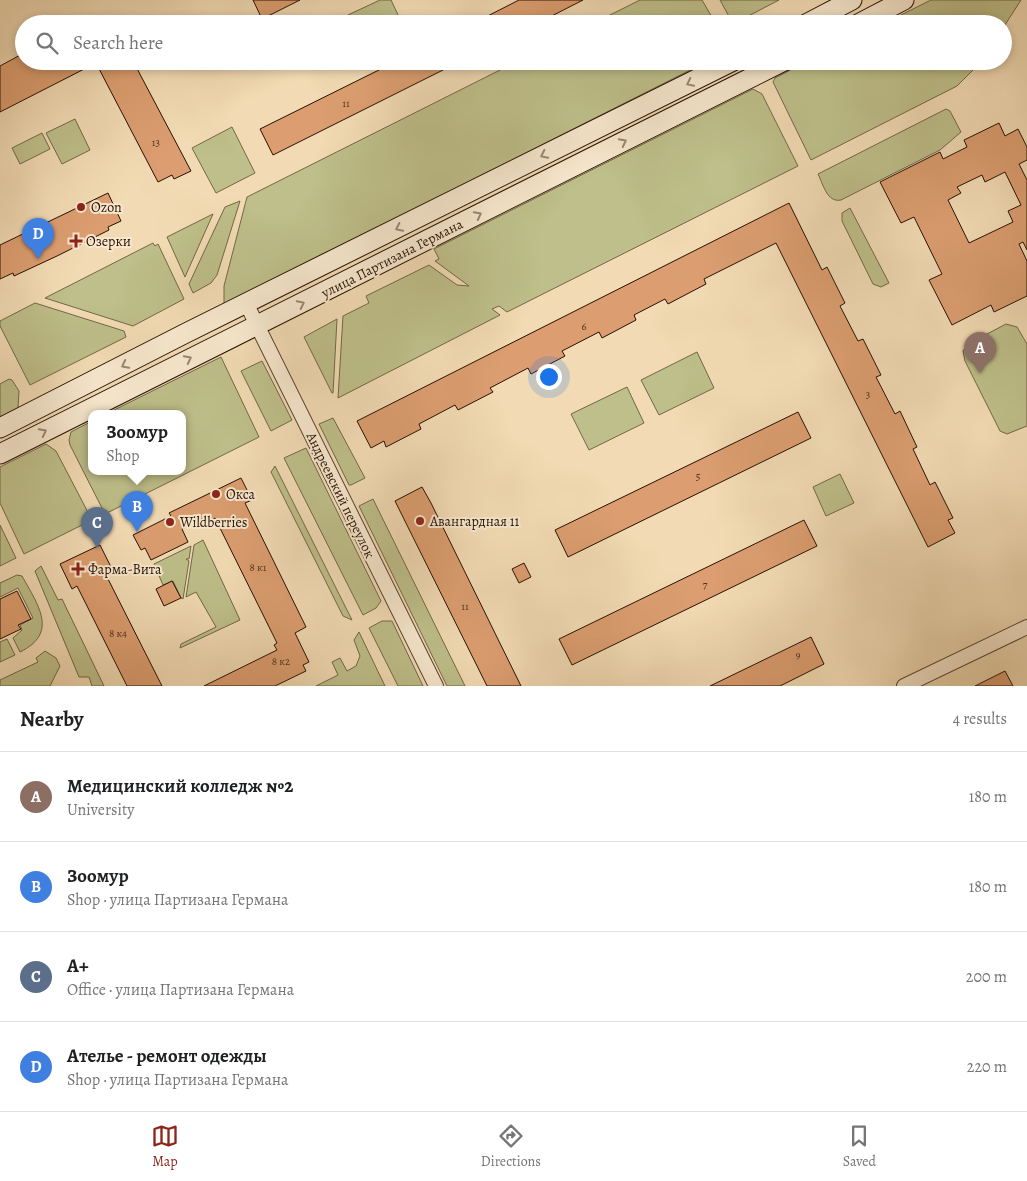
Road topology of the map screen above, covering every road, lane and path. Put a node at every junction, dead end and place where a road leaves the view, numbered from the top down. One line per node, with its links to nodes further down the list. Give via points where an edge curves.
1 (852, 0): 3 (main road)
2 (904, 0): 4 (main road)
3 (823, 15)
4 (875, 15)
5 (715, 70): 7 (main road, улица Партизана Германа, one-way to 7)
6 (766, 70): 8 (main road, улица Партизана Германа, one-way to 6)
7 (246, 303): 8 (street, Андреевский переулок); 9 (main road, улица Партизана Германа, one-way to 9)
8 (257, 325): 10 (main road, улица Партизана Германа, one-way to 8); 12 (street, Андреевский переулок)
9 (0, 428)
10 (0, 454)
11 (1027, 627): 13 (street)
12 (436, 686)
13 (904, 686)

